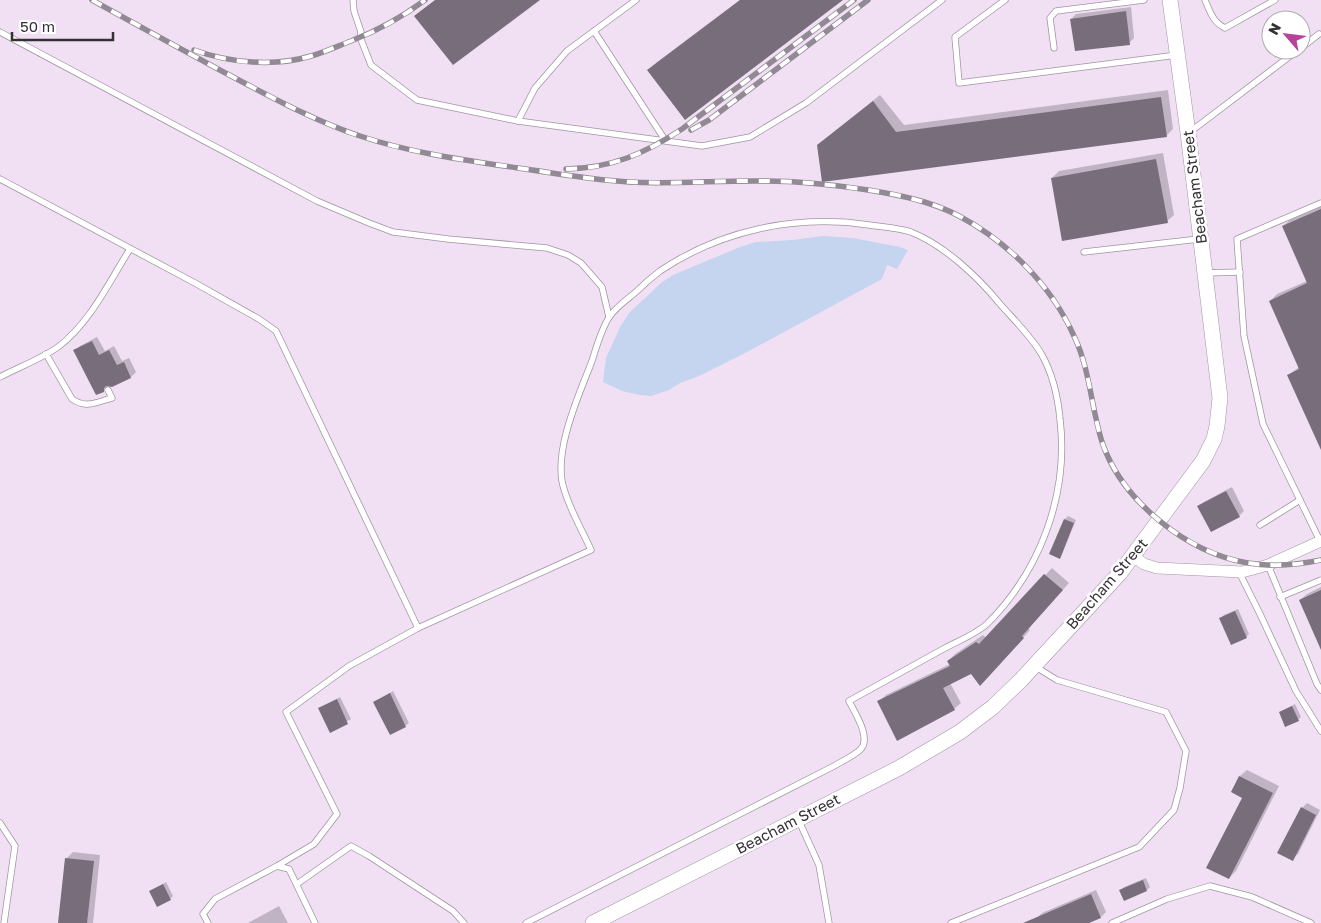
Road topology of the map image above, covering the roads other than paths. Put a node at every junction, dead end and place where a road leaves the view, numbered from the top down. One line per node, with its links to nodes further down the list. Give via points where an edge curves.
1 (353, 0): 16 (lane, via 360,37 372,65 417,100)
2 (636, 0): 9 (lane)
3 (942, 0): 18 (lane, via 806,103 750,137 702,146)
4 (1005, 0): 14 (lane, via 955,37 959,83)
5 (1144, 0): 13 (lane, via 1056,11 1050,18)
6 (1170, 0): 14 (main road, Beacham Street)
7 (1205, 0): 8 (lane, via 1212,18 1225,28)
8 (1275, 0)
9 (594, 31): 16 (lane, via 566,51 535,88); 18 (lane)
10 (0, 32): 26 (lane, via 317,201 369,223 393,232 546,248 568,255 581,263 602,287)
11 (1319, 34): 12 (lane)
12 (1311, 40)
13 (1054, 48)
14 (1178, 56): 17 (main road, Beacham Street)
15 (1285, 60): 17 (lane)
16 (518, 121): 18 (lane)
17 (1188, 133): 21 (main road, Beacham Street)
18 (665, 140)
19 (0, 179): 22 (lane)
20 (1321, 203): 24 (lane, via 1237,240)
21 (1201, 239): 23 (lane); 25 (main road, Beacham Street)
22 (130, 249): 27 (lane, via 85,321); 38 (lane, via 276,332)
23 (1084, 252)
24 (1240, 272): 25 (lane); 30 (lane, via 1244,336 1263,424)
25 (1205, 273): 33 (main road, Beacham Street, via 1220,398 1217,426 1203,461)
26 (609, 317): 38 (lane, via 576,405 560,472 564,490 591,550); 50 (lane, via 658,272 712,244 759,229 784,223 822,221 910,232 967,269 988,289 1042,354 1053,380 1059,408 1061,477 1056,504 1037,554 1008,601 983,627 849,701 865,736 862,748 834,766)
27 (46, 354): 28 (lane); 29 (lane, via 72,398 79,404 88,405 112,398)
28 (0, 376)
29 (108, 390)
30 (1300, 500): 31 (lane); 32 (lane)
31 (1260, 525)
32 (1320, 541): 34 (street)
33 (1133, 556): 35 (street, via 1157,568); 39 (main road, Beacham Street)
34 (1268, 565): 35 (street); 37 (lane)
35 (1239, 572): 41 (lane, via 1296,691)
36 (1321, 580): 37 (lane)
37 (1280, 597): 40 (lane)
38 (418, 628): 44 (lane, via 349,666 286,712 337,814 314,844)
39 (1034, 666): 42 (main road, Beacham Street, via 993,707 960,732 906,764); 53 (lane, via 1057,680 1166,712 1186,751 1174,810 1139,847)
40 (1321, 690)
41 (1321, 731)
42 (798, 819): 51 (main road, Beacham Street); 52 (lane, via 819,865)
43 (0, 823): 46 (lane, via 15,846)
44 (277, 866): 45 (lane, via 289,869); 47 (lane, via 215,899 203,914)
45 (297, 884): 48 (lane); 49 (lane, via 351,846 453,911)
46 (4, 923)
47 (208, 923)
48 (315, 923)
49 (464, 923)
50 (526, 923)
51 (593, 923)
52 (829, 923)
53 (951, 923)
54 (1112, 923): 55 (lane, via 1167,899 1210,886 1252,897)
55 (1311, 923)

